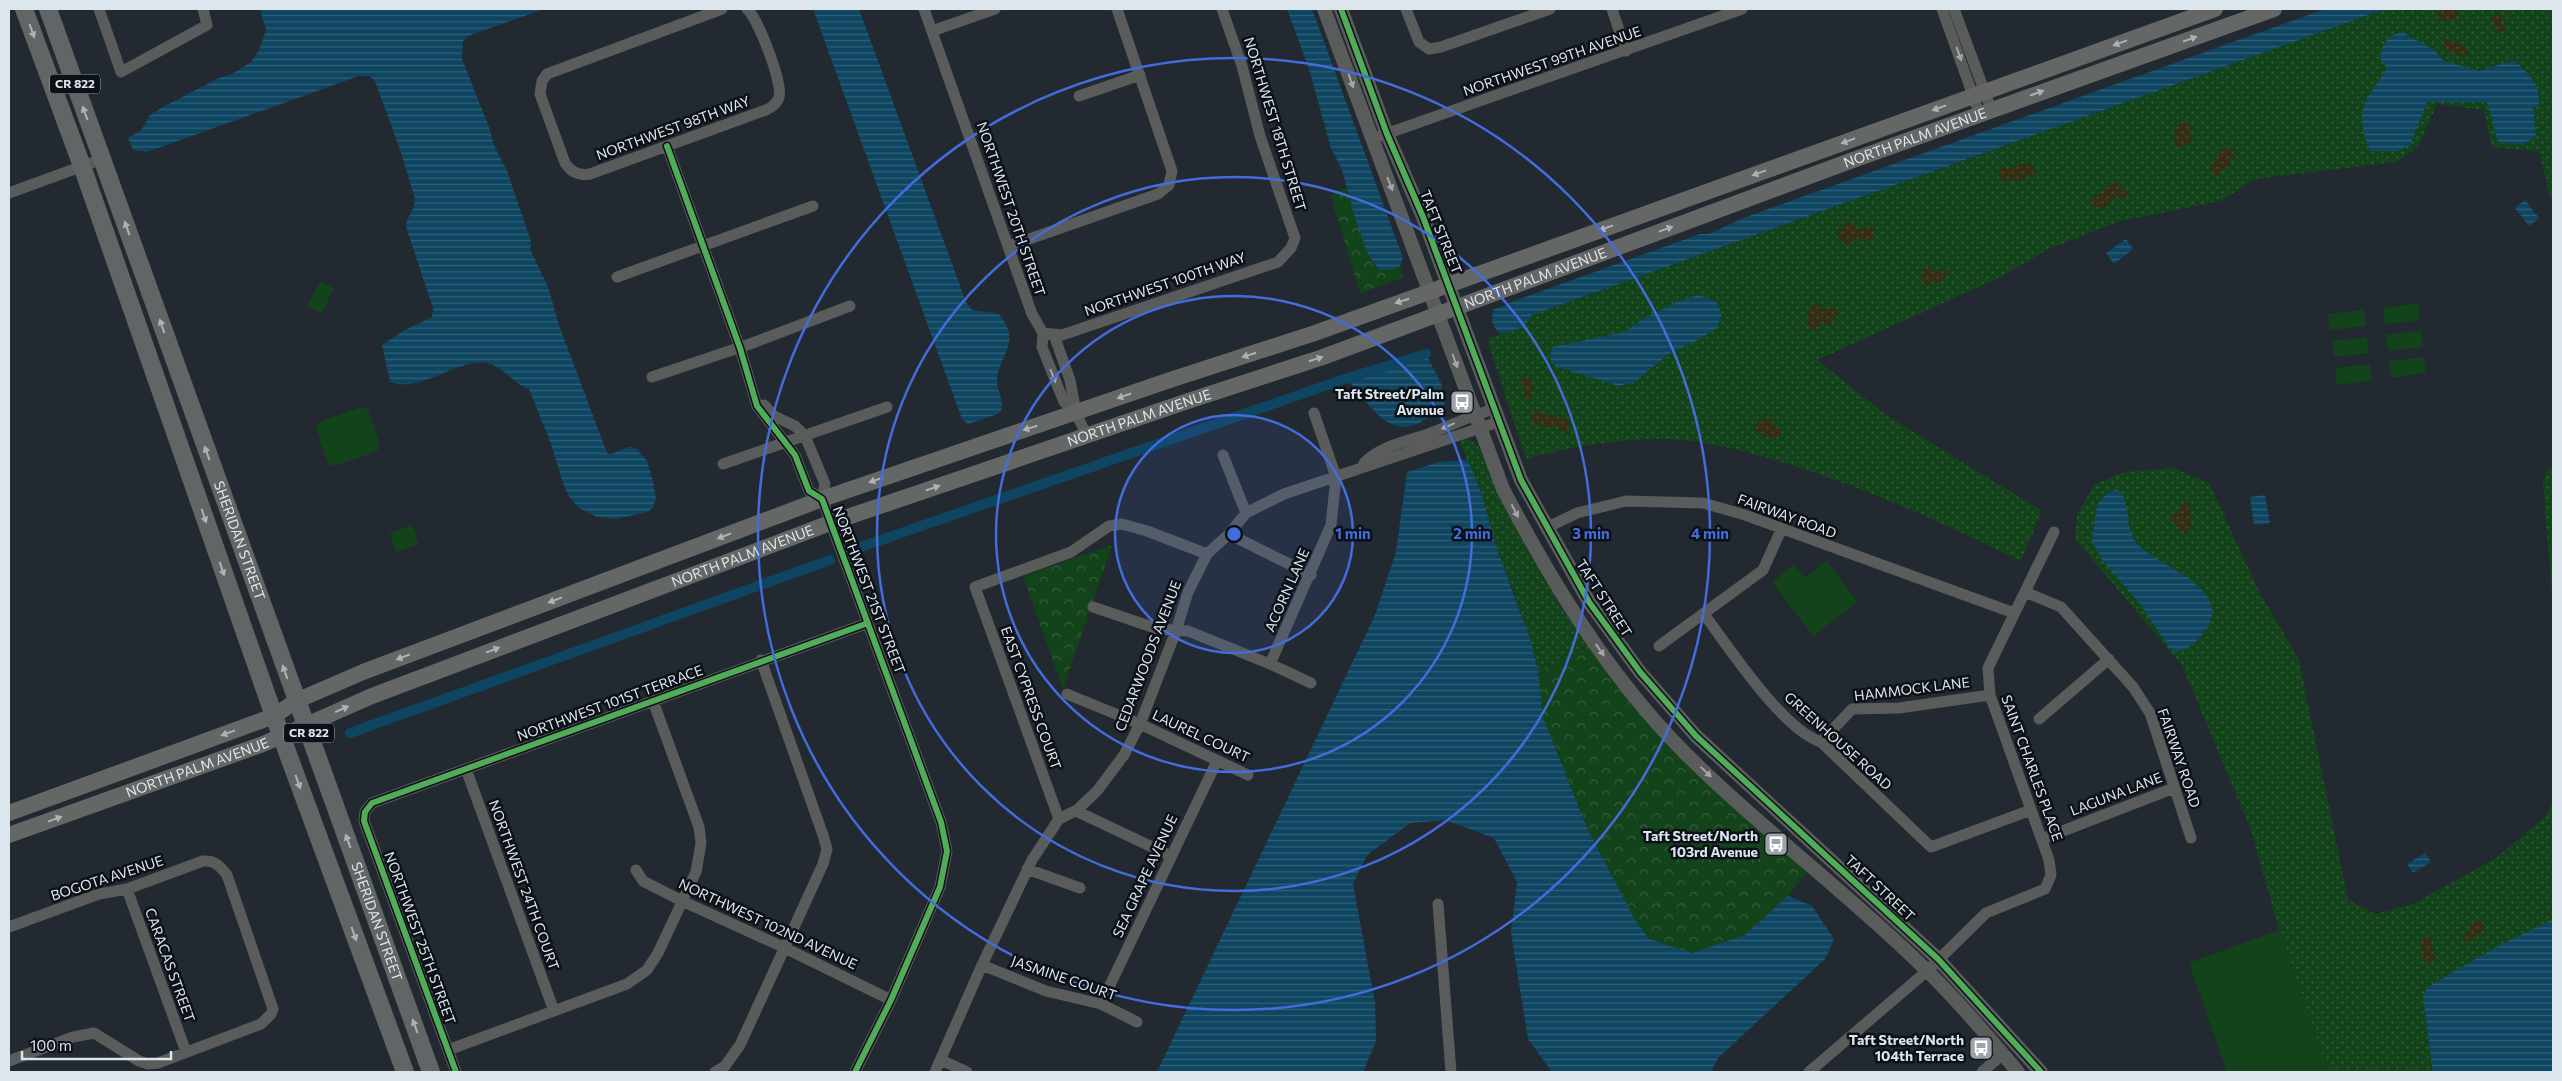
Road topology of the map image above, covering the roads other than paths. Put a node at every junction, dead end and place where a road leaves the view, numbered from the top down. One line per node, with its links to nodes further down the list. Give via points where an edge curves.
1 (24, 9): 31 (main road, SHERIDAN STREET / CR 822, one-way to 31)
2 (48, 9): 30 (main road, SHERIDAN STREET / CR 822, one-way to 2)
3 (98, 9): 4 (street, via 121,72 207,25)
4 (203, 9)
5 (722, 9): 28 (street, NORTHWEST 98TH WAY, via 553,70 542,81 542,98 565,163 574,172 590,174)
6 (748, 9): 28 (street, NORTHWEST 98TH WAY, via 756,20 778,81 778,100 769,109)
7 (924, 9): 20 (street, NORTHWEST 20TH STREET)
8 (995, 9): 20 (street)
9 (1117, 9): 22 (street)
10 (1222, 9): 37 (street, NORTHWEST 18TH STREET, via 1295,238)
11 (1324, 9): 27 (street, TAFT STREET, one-way to 27)
12 (1341, 9): 26 (street, TAFT STREET)
13 (1406, 9): 14 (street, via 1419,42 1429,49)
14 (1550, 9)
15 (1612, 9): 21 (street)
16 (1742, 9): 21 (street, NORTHWEST 99TH AVENUE)
17 (2215, 9): 23 (main road, NORTH PALM AVENUE, one-way to 23)
18 (2274, 9): 25 (main road, NORTH PALM AVENUE, one-way to 18)
19 (1950, 10): 23 (street)
20 (932, 31): 36 (street, NORTHWEST 20TH STREET)
21 (1626, 52): 26 (street, NORTHWEST 99TH AVENUE)
22 (1140, 75): 24 (street); 36 (street, via 1172,171 1169,184 1158,194)
23 (1979, 94): 25 (street); 29 (main road, NORTH PALM AVENUE, one-way to 29)
24 (1078, 96)
25 (1986, 112): 32 (main road, NORTH PALM AVENUE)
26 (1386, 134): 27 (street, NORTHWEST 99TH AVENUE); 39 (street, TAFT STREET, via 1423,217)
27 (1372, 139): 40 (street, TAFT STREET, one-way to 40)
28 (667, 146): 35 (street, NORTHWEST 21ST STREET)
29 (1804, 157): 32 (street); 39 (main road, NORTH PALM AVENUE, one-way to 39)
30 (102, 159): 31 (street); 85 (main road, SHERIDAN STREET / CR 822, one-way to 30)
31 (82, 166): 33 (street); 87 (main road, SHERIDAN STREET / CR 822, one-way to 87)
32 (1811, 176): 42 (main road, NORTH PALM AVENUE, one-way to 32)
33 (9, 193)
34 (813, 206): 35 (street)
35 (703, 246): 38 (street); 45 (street, NORTHWEST 21ST STREET)
36 (1009, 246): 44 (street, NORTHWEST 20TH STREET, via 1032,314)
37 (1291, 248): 44 (street, NORTHWEST 100TH WAY, via 1278,262)
38 (617, 277)
39 (1448, 285): 40 (main road, NORTH PALM AVENUE); 42 (street, TAFT STREET)
40 (1430, 292): 43 (street, TAFT STREET); 49 (main road, NORTH PALM AVENUE, one-way to 49, via 1315,334)
41 (850, 306): 45 (street)
42 (1457, 308): 43 (main road, NORTH PALM AVENUE); 52 (street, TAFT STREET)
43 (1438, 315): 51 (street, TAFT STREET, one-way to 51); 55 (main road, NORTH PALM AVENUE, one-way to 43)
44 (1053, 334): 49 (street, NORTHWEST 20TH STREET, via 1073,377 1071,383); 49 (street, NORTHWEST 20TH STREET, one-way to 49, via 1042,347 1064,402)
45 (740, 348): 46 (street); 47 (street, NORTHWEST 21ST STREET)
46 (652, 377)
47 (751, 380): 54 (street, NORTHWEST 21ST STREET, via 768,411 795,426); 56 (street, NORTHWEST 21ST STREET, via 757,406)
48 (887, 407): 54 (street)
49 (1076, 412): 55 (street, NORTHWEST 20TH STREET); 63 (main road, NORTH PALM AVENUE, one-way to 63)
50 (1314, 413): 62 (street, ACORN LANE)
51 (1475, 414): 52 (street, CEDARWOODS AVENUE); 53 (street, TAFT STREET); 61 (street, CEDARWOODS AVENUE, one-way to 61, via 1430,434 1402,442 1365,461)
52 (1496, 416): 53 (street, CEDARWOODS AVENUE); 66 (street, TAFT STREET, via 1521,480)
53 (1480, 429): 61 (street, CEDARWOODS AVENUE); 115 (street, TAFT STREET, one-way to 115, via 1503,488 1531,543 1573,613 1625,684 1682,750)
54 (805, 436): 56 (street); 57 (street, NORTHWEST 21ST STREET)
55 (1087, 436): 65 (main road, NORTH PALM AVENUE, one-way to 55)
56 (786, 442): 59 (street, NORTHWEST 21ST STREET); 60 (street)
57 (814, 452): 59 (street); 63 (street, NORTHWEST 21ST STREET, via 826,484)
58 (1223, 455): 64 (street)
59 (796, 458): 63 (street, NORTHWEST 21ST STREET, via 809,491)
60 (723, 464)
61 (1361, 469): 62 (street, CEDARWOODS AVENUE)
62 (1336, 477): 64 (street, CEDARWOODS AVENUE, via 1284,494); 71 (street, ACORN LANE, via 1331,525)
63 (822, 499): 65 (street, NORTHWEST 21ST STREET); 85 (main road, NORTH PALM AVENUE, one-way to 85, via 363,672)
64 (1246, 513): 69 (street, CEDARWOODS AVENUE)
65 (830, 523): 76 (street, NORTHWEST 21ST STREET); 90 (main road, NORTH PALM AVENUE, one-way to 65, via 372,696)
66 (1546, 528): 67 (street, FAIRWAY ROAD, via 1577,513 1626,501 1658,501 1703,503); 115 (street, TAFT STREET, via 1589,602 1640,672 1696,736)
67 (1781, 530): 74 (street, FAIRWAY ROAD); 75 (street, via 1763,570)
68 (2054, 532): 72 (street, SAINT CHARLES PLACE)
69 (1229, 534): 70 (street, CEDARWOODS AVENUE); 71 (street)
70 (1208, 554): 77 (street, CEDARWOODS AVENUE, via 1188,592); 101 (street, EAST CYPRESS COURT, via 1122,524 1109,526 1071,552 975,587)
71 (1311, 575): 81 (street, ACORN LANE)
72 (2025, 592): 74 (street, SAINT CHARLES PLACE); 79 (street, FAIRWAY ROAD, via 2061,607)
73 (1094, 607): 77 (street, via 1158,629)
74 (2014, 613): 84 (street, SAINT CHARLES PLACE, via 1988,668)
75 (1704, 614): 78 (street); 92 (street, GREENHOUSE ROAD, via 1786,718 1809,738)
76 (868, 623): 80 (street, NORTHWEST 101ST TERRACE); 116 (street, NORTHWEST 21ST STREET, via 941,822 947,851 940,886)
77 (1176, 631): 81 (street, via 1188,631); 89 (street, CEDARWOODS AVENUE)
78 (1659, 646)
79 (2109, 659): 88 (street); 96 (street, FAIRWAY ROAD, via 2150,713)
80 (761, 660): 86 (street, NORTHWEST 101ST TERRACE); 113 (street, via 827,850)
81 (1270, 664): 82 (street)
82 (1311, 683)
83 (1067, 694): 89 (street, LAUREL COURT)
84 (1990, 695): 92 (street, HAMMOCK LANE, via 1899,708 1852,709); 97 (street, SAINT CHARLES PLACE)
85 (296, 701): 87 (main road, NORTH PALM AVENUE); 90 (main road, SHERIDAN STREET / CR 822)
86 (653, 701): 94 (street, NORTHWEST 101ST TERRACE); 110 (street, via 699,827 701,844 696,872)
87 (274, 716): 91 (main road, SHERIDAN STREET / CR 822); 100 (main road, NORTH PALM AVENUE, one-way to 100)
88 (2039, 719)
89 (1140, 724): 93 (street, LAUREL COURT); 98 (street, CEDARWOODS AVENUE, via 1109,776)
90 (306, 725): 91 (main road, NORTH PALM AVENUE); 126 (main road, SHERIDAN STREET / CR 822, one-way to 90)
91 (281, 736): 102 (main road, NORTH PALM AVENUE, one-way to 91); 125 (main road, SHERIDAN STREET / CR 822, one-way to 125)
92 (1821, 742): 97 (street, GREENHOUSE ROAD, via 1931,847)
93 (1217, 761): 95 (street, LAUREL COURT); 105 (street, SEA GRAPE AVENUE)
94 (466, 769): 99 (street, NORTHWEST 101ST TERRACE, via 372,803); 118 (street, NORTHWEST 24TH COURT)
95 (1248, 775)
96 (2174, 788): 103 (street, FAIRWAY ROAD); 104 (street, LAGUNA LANE)
97 (2032, 810): 104 (street, SAINT CHARLES PLACE)
98 (1076, 811): 101 (street, CEDARWOODS AVENUE); 105 (street)
99 (365, 812): 120 (street, NORTHWEST 25TH STREET, via 364,821)
100 (9, 813)
101 (1060, 819): 106 (street)
102 (9, 836)
103 (2191, 838)
104 (2042, 839): 115 (street, SAINT CHARLES PLACE, via 2051,866 2045,889 1986,913)
105 (1171, 856): 117 (street, SEA GRAPE AVENUE)
106 (1028, 869): 108 (street); 114 (street)
107 (636, 870): 110 (street, NORTHWEST 102ND AVENUE, via 643,881)
108 (1080, 888)
109 (127, 889): 112 (street, BOGOTA AVENUE, via 99,894); 121 (street, CARACAS STREET); 121 (street, BOGOTA AVENUE, via 203,861 216,863 227,875 271,999 271,1014 261,1024)
110 (682, 901): 113 (street, NORTHWEST 102ND AVENUE); 118 (street, via 647,970 627,984)
111 (1438, 904): 132 (street)
112 (9, 927)
113 (785, 948): 116 (street, NORTHWEST 102ND AVENUE); 128 (street, via 740,1045 725,1066)
114 (982, 965): 117 (street, JASMINE COURT, via 1046,991); 123 (street)
115 (1932, 965): 122 (street, TAFT STREET); 133 (street); 136 (street, TAFT STREET)
116 (891, 1000): 129 (street, NORTHWEST 21ST STREET)
117 (1101, 1004): 119 (street, JASMINE COURT)
118 (554, 1011): 120 (street)
119 (1137, 1022)
120 (448, 1050): 127 (street, NORTHWEST 25TH STREET)
121 (186, 1052): 124 (street, via 148,1064 94,1033 73,1037)
122 (2003, 1054): 134 (street); 135 (street, TAFT STREET)
123 (941, 1060): 130 (street); 131 (street)
124 (9, 1061)
125 (405, 1072)
126 (431, 1072)
127 (456, 1072)
128 (715, 1072)
129 (855, 1072)
130 (935, 1072)
131 (967, 1072)
132 (1451, 1072)
133 (1809, 1072)
134 (1982, 1072)
135 (2018, 1072)
136 (2041, 1072)

